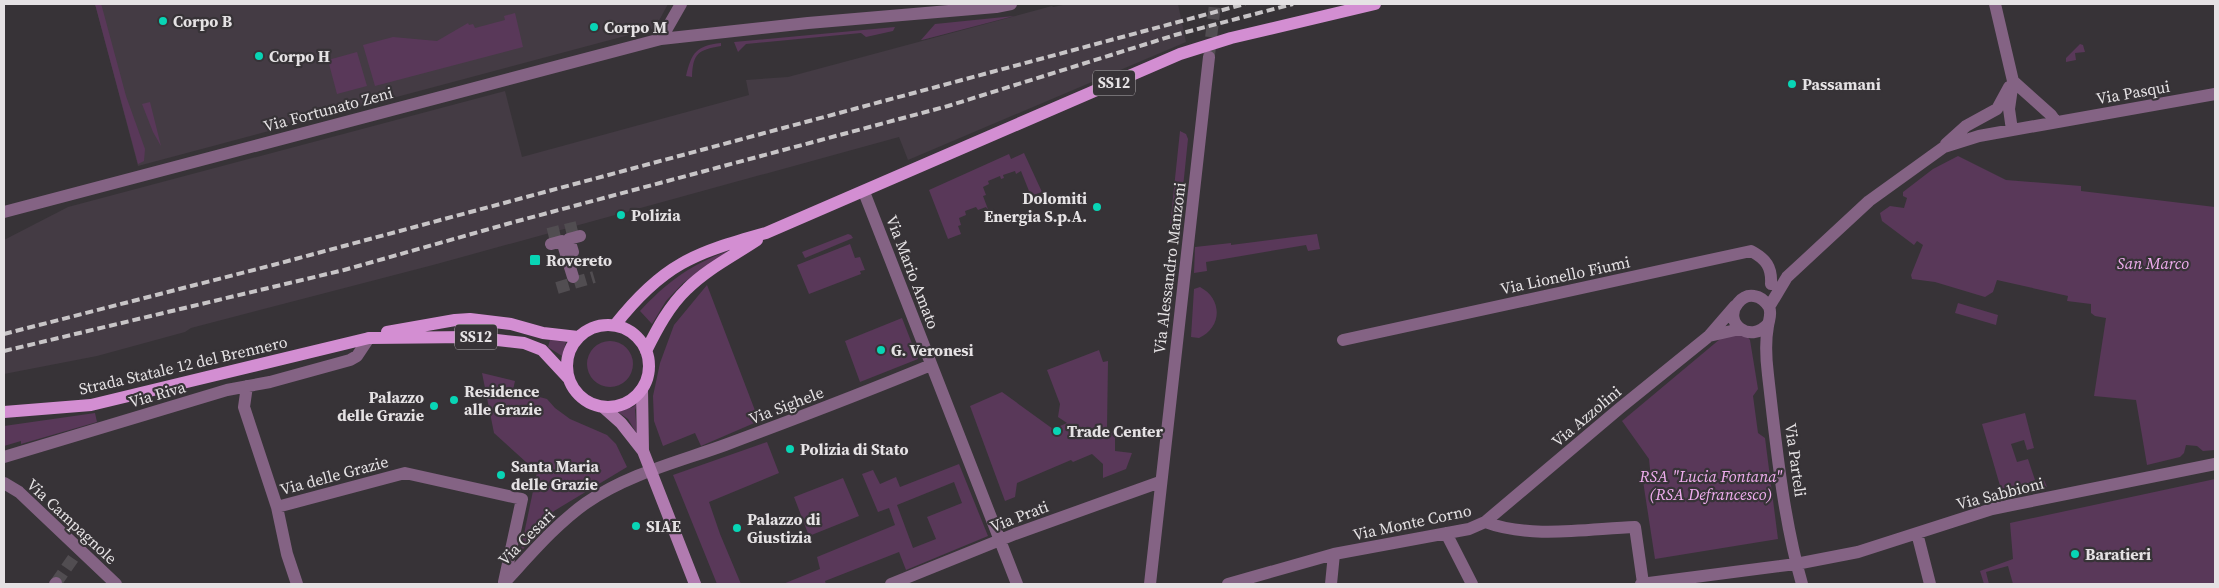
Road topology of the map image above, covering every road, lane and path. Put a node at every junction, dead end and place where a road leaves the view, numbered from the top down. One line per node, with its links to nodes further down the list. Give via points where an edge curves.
1 (681, 4): 5 (street)
2 (1011, 4): 5 (street, Via Fortunato Zeni)
3 (1375, 4): 12 (main road, SS12, via 1231,38 1180,54)
4 (1996, 4): 7 (street)
5 (661, 39): 13 (street, Via Fortunato Zeni)
6 (1209, 57): 41 (street, Via Alessandro Manzoni)
7 (2013, 81): 9 (street); 10 (street, via 2009,109); 11 (street, Via Parteli, via 1996,109 1966,126)
8 (2215, 94): 9 (street, Via Pasqui)
9 (2056, 122): 10 (street, Via Parteli)
10 (2012, 130): 11 (street, Via Parteli)
11 (1944, 147): 17 (street, Via Parteli, via 1869,201)
12 (864, 192): 14 (main road, SS12); 31 (street, Via Mario Amato)
13 (4, 212)
14 (766, 233): 23 (main road, SS12, via 696,255 674,267 654,283); 29 (main road, SS12, via 715,266 687,289 670,309)
15 (580, 236): 16 (street, via 569,239 576,276 562,241)
16 (551, 244)
17 (1787, 277): 18 (street, Via Parteli); 21 (street, Via Parteli)
18 (1771, 284): 19 (street, Via Parteli); 28 (street, Via Lionello Fiumi, via 1772,273 1765,258 1751,251)
19 (1749, 296): 20 (street, Via Parteli); 21 (street, via 1761,298)
20 (1735, 306): 24 (street, Via Parteli, via 1734,318); 25 (street, Via Azzolini)
21 (1769, 307): 22 (street, Via Parteli)
22 (1768, 324): 24 (street, via 1764,329); 30 (street, Via Parteli)
23 (615, 325): 26 (main road, via 596,326); 29 (main road, via 639,339)
24 (1746, 331): 25 (street, Via Azzolini); 30 (street, Via Parteli)
25 (1709, 336): 44 (street, Via Azzolini)
26 (578, 337): 27 (main road, Strada Statale 12 del Brennero / SS12, via 470,319); 32 (main road, via 567,357)
27 (368, 338): 32 (main road, Strada Statale 12 del Brennero / SS12, via 471,337 524,343 542,350); 33 (street, Via Riva, via 357,356 350,360); 36 (main road, Strada Statale 12 del Brennero / SS12, via 91,404)
28 (1343, 340)
29 (646, 351): 34 (main road, via 649,370)
30 (1766, 360): 49 (street, Via Parteli, via 1779,472)
31 (931, 365): 40 (street, Via Sighele, via 805,416 668,466); 47 (street, Via Mario Amato)
32 (569, 379): 35 (main road, via 582,398)
33 (247, 386): 38 (street, Via Riva); 43 (street, via 244,407)
34 (642, 389): 35 (main road, via 625,403); 37 (main road)
35 (603, 407): 37 (main road, via 621,423)
36 (4, 412)
37 (643, 451): 40 (main road)
38 (4, 457)
39 (2215, 464): 46 (street, Via Sabbioni, via 1992,509)
40 (650, 469): 52 (street, Via Cesari, via 587,502 560,523); 53 (main road)
41 (1160, 482): 47 (street, Via Prati); 56 (street, Via Alessandro Manzoni)
42 (4, 483): 50 (street, Via Campagnole, via 19,492 76,554)
43 (277, 507): 51 (street); 52 (street, Via delle Grazie, via 404,473 522,499)
44 (1485, 522): 45 (street, Via Monte Corno); 60 (street, Via Monte Corno, via 1504,529 1530,532 1635,527)
45 (1446, 533): 48 (street, Via Monte Corno); 59 (street)
46 (1917, 533): 49 (street, Via Sabbioni, via 1858,552); 62 (street)
47 (1000, 539): 54 (street, Via Prati); 55 (street, Via Mario Amato)
48 (1334, 554): 57 (street, Via Monte Corno); 58 (street)
49 (1796, 564): 60 (street, Via Sabbioni); 61 (street, Via Parteli)
50 (116, 584)
51 (297, 584)
52 (502, 584)
53 (695, 584)
54 (891, 584)
55 (1017, 584)
56 (1150, 584)
57 (1228, 584)
58 (1331, 584)
59 (1472, 584)
60 (1642, 584)
61 (1802, 584)
62 (1930, 584)

